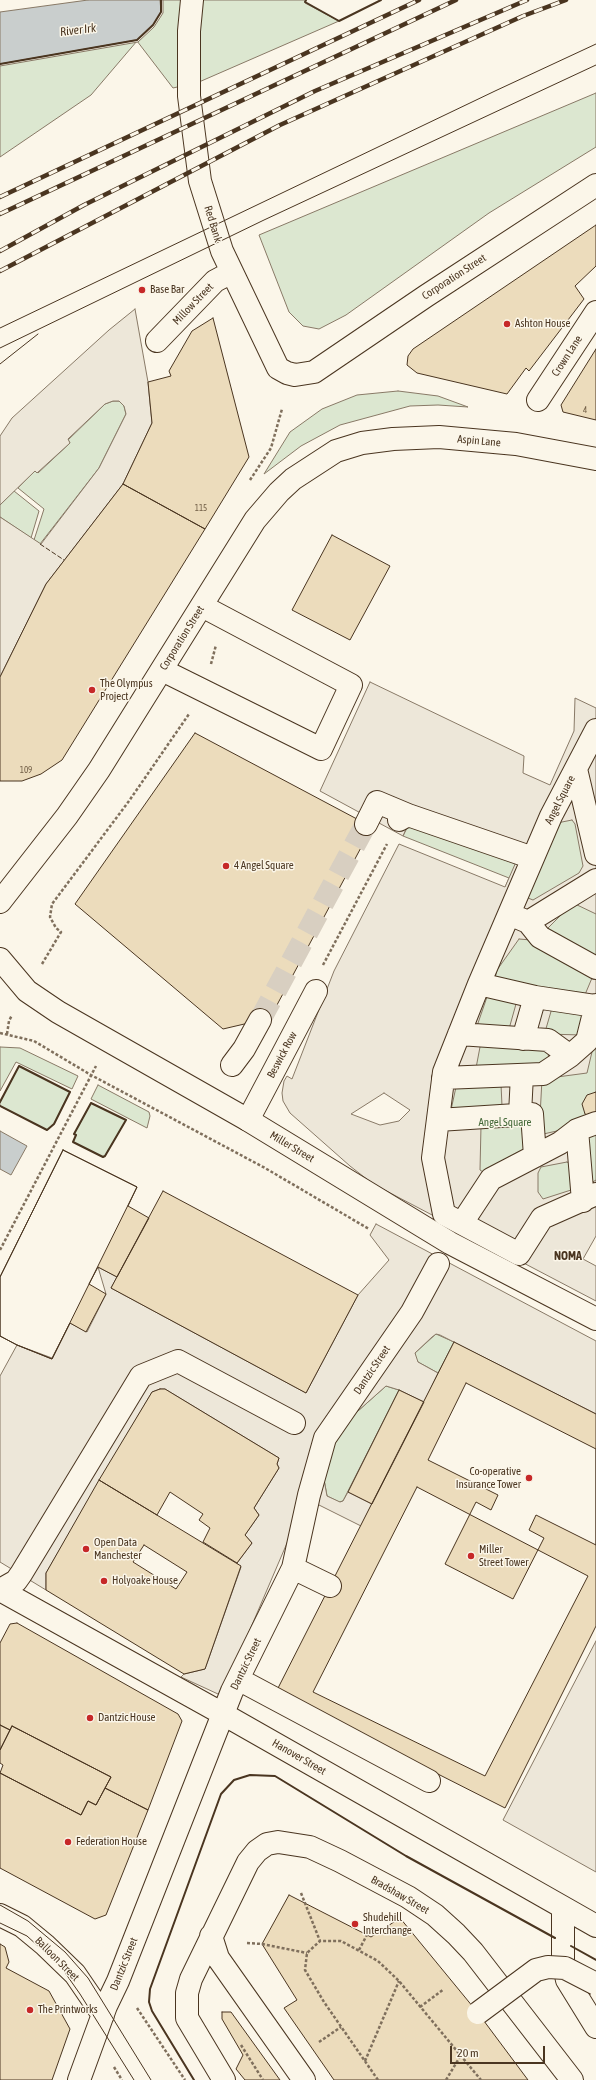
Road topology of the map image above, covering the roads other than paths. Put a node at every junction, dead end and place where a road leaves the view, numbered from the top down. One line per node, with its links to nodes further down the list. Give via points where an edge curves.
1 (192, 0): 3 (main road, Red Bank, via 189,31 189,96 200,181 222,251)
2 (596, 186): 6 (main road, Corporation Street, via 433,291)
3 (232, 272): 5 (main road, Millow Street, via 215,281); 6 (main road, Red Bank, via 278,368 295,375)
4 (596, 312): 7 (main road, Crown Lane)
5 (157, 341)
6 (314, 372)
7 (538, 400)
8 (362, 443): 9 (main road, Aspin Lane, via 439,437 516,444); 10 (main road, Corporation Street, via 336,451 293,479 279,492 255,520)
9 (596, 460)
10 (202, 606): 11 (main road, Corporation Street); 11 (main road, via 351,685 321,749)
11 (162, 670): 18 (main road, Corporation Street, via 67,816)
12 (596, 730): 13 (main road, Angel Square)
13 (576, 769): 15 (main road); 16 (main road, Angel Square, via 551,816)
14 (366, 824): 16 (main road, via 377,802 399,824)
15 (596, 854)
16 (533, 858): 19 (main road, Angel Square)
17 (596, 880): 19 (main road)
18 (0, 902)
19 (519, 918): 21 (main road, via 540,937); 22 (main road, Angel Square)
20 (0, 958): 34 (main road, Miller Street, via 27,991)
21 (596, 968)
22 (479, 984): 24 (main road); 27 (main road, Angel Square)
23 (316, 991): 34 (main road, Beswick Row)
24 (535, 997): 25 (main road); 28 (main road)
25 (596, 1006): 29 (main road, via 587,1041)
26 (260, 1020): 30 (main road)
27 (459, 1034): 28 (main road); 32 (main road, Angel Square)
28 (523, 1039): 29 (main road, via 548,1040)
29 (570, 1056): 31 (main road, via 543,1074)
30 (232, 1065)
31 (522, 1075): 32 (main road); 33 (main road)
32 (444, 1078): 35 (main road, Angel Square)
33 (520, 1114): 35 (main road); 37 (main road, via 532,1114)
34 (248, 1120): 41 (main road, Miller Street, via 450,1243)
35 (438, 1120): 39 (main road, Angel Square, via 433,1158)
36 (586, 1126): 37 (main road); 38 (main road)
37 (535, 1156): 39 (main road, via 491,1179)
38 (589, 1198): 39 (main road, via 542,1218 519,1254)
39 (453, 1218)
40 (438, 1264): 43 (main road, Dantzic Street, via 412,1312 320,1436)
41 (596, 1319)
42 (294, 1423): 45 (main road, via 178,1361 141,1376 21,1574 16,1581)
43 (293, 1568): 44 (main road); 46 (main road, Dantzic Street)
44 (330, 1586)
45 (0, 1590): 47 (main road, Hanover Street)
46 (238, 1679): 47 (main road, Dantzic Street); 48 (main road)
47 (223, 1714): 49 (main road, Hanover Street); 55 (main road, Dantzic Street)
48 (429, 1781)
49 (563, 1908): 51 (main road, Hanover Street); 56 (main road, via 563,1962 567,1980)
50 (0, 1914): 55 (main road, Balloon Street, via 22,1926 75,1974)
51 (596, 1926)
52 (211, 1936): 58 (main road, Bradshaw Street, via 191,1979 186,2006 187,2018); 59 (main road, via 218,1958); 60 (main road, Bradshaw Street, via 237,1881 257,1851 267,1844 278,1842 310,1847 408,1897 435,1915 473,1952)
53 (596, 1984): 54 (main road, bridge, via 565,1968 548,1967 536,1970)
54 (478, 2013)
55 (103, 2015): 57 (main road, Dantzic Street)
56 (596, 2027)
57 (79, 2080)
58 (224, 2080)
59 (304, 2080)
60 (572, 2080)

